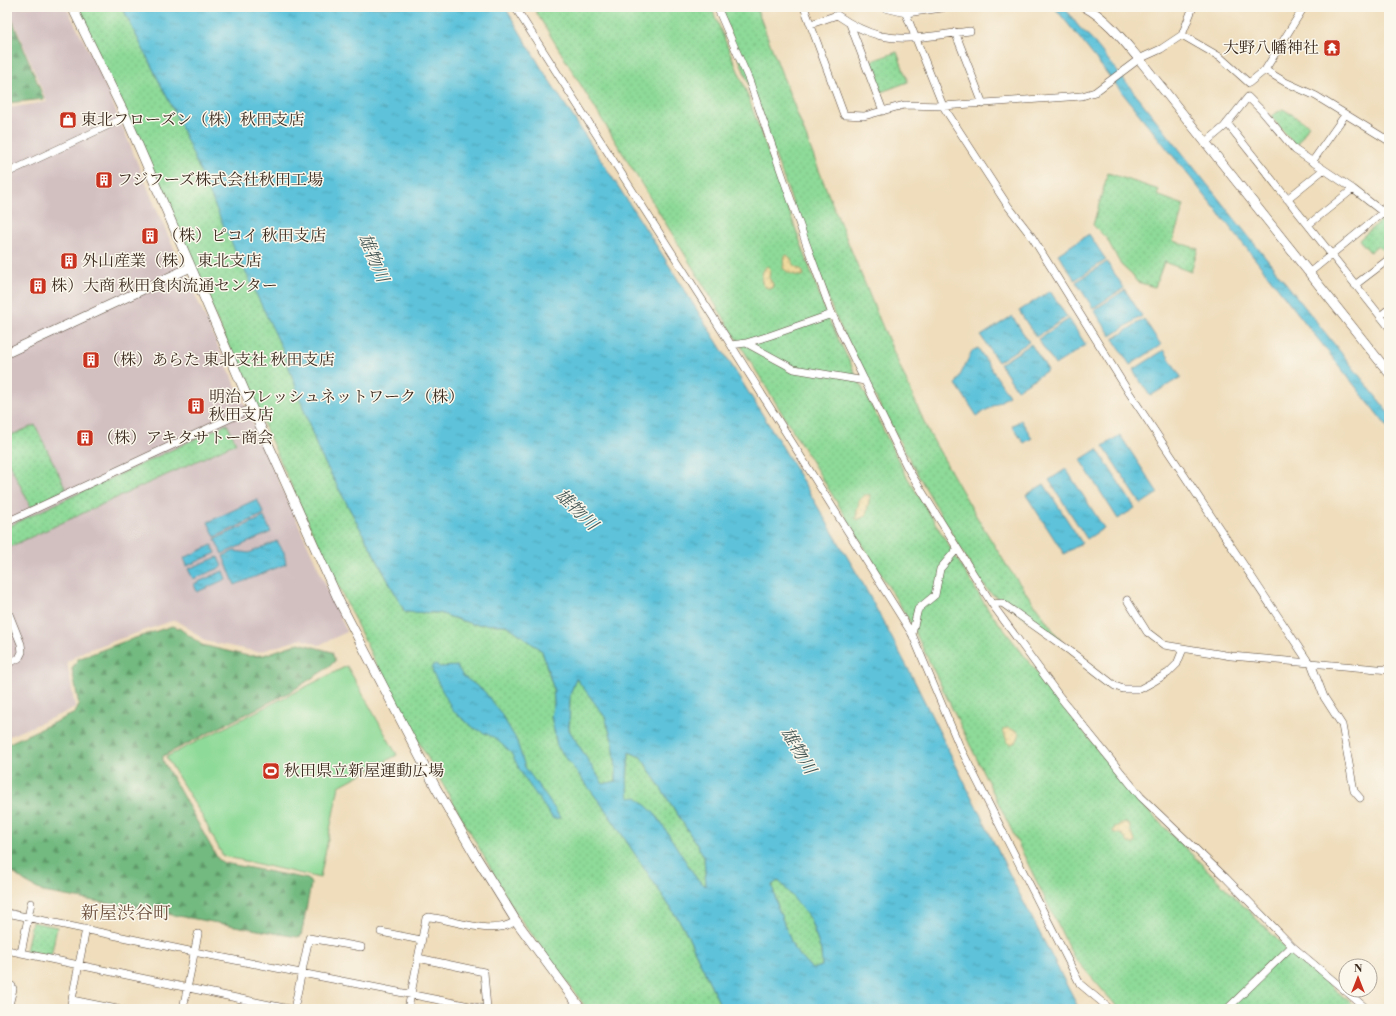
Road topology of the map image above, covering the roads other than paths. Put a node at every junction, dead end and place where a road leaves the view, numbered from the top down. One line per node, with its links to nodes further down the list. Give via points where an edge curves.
1 (72, 7): 23 (street)
2 (515, 7): 46 (street)
3 (717, 7): 42 (street, via 749,80)
4 (804, 7): 11 (street)
5 (885, 7): 10 (street)
6 (942, 7): 10 (street)
7 (1085, 7): 17 (street, via 1118,34)
8 (1193, 7): 15 (street)
9 (1304, 7): 18 (street)
10 (904, 10): 16 (street)
11 (811, 24): 12 (street, via 837,15); 21 (street, via 844,115 864,116)
12 (850, 24): 16 (street, via 881,36); 21 (street)
13 (970, 30): 14 (street)
14 (955, 32): 16 (street); 19 (street)
15 (1182, 35): 17 (street, via 1162,49); 18 (street, via 1220,57 1249,83)
16 (916, 38): 20 (street)
17 (1139, 59): 19 (street, via 1095,92 1082,96); 26 (street)
18 (1266, 70): 22 (street)
19 (982, 104): 20 (street)
20 (944, 106): 21 (street, via 904,105); 59 (street, via 1008,206 1032,237 1128,391)
21 (883, 111)
22 (1345, 114): 25 (street); 27 (street)
23 (126, 117): 29 (street); 38 (street)
24 (1227, 123): 26 (street); 27 (street, via 1248,97 1295,150); 31 (street)
25 (1389, 141)
26 (1205, 143): 39 (street)
27 (1312, 162): 28 (street)
28 (1322, 170): 30 (street); 31 (street)
29 (7, 173)
30 (1353, 189): 33 (street); 35 (street)
31 (1287, 199): 35 (street)
32 (1389, 201): 33 (street)
33 (1382, 212): 34 (street); 36 (street)
34 (1389, 217)
35 (1308, 225): 36 (street)
36 (1331, 255): 39 (street); 40 (street)
37 (1389, 259): 40 (street)
38 (191, 267): 47 (street); 50 (street)
39 (1309, 273): 48 (street)
40 (1356, 285): 43 (street)
41 (1389, 309): 43 (street)
42 (832, 314): 45 (street); 49 (street)
43 (1380, 316): 44 (street)
44 (1389, 327)
45 (746, 343): 46 (street); 49 (street, via 794,368)
46 (731, 345): 56 (street)
47 (7, 353)
48 (1389, 373)
49 (865, 381): 52 (street, via 908,469)
50 (252, 408): 51 (street); 65 (street, via 338,601 436,788)
51 (7, 522)
52 (958, 549): 54 (street); 56 (street, via 940,569 935,595 918,609)
53 (1127, 600): 57 (street, via 1146,632 1164,645)
54 (992, 604): 57 (street, via 1002,603 1115,686 1123,689 1140,689 1168,673 1177,664); 70 (street, via 1060,697 1141,797 1226,878)
55 (7, 609): 58 (street, via 22,644 19,658)
56 (912, 634): 91 (street, via 960,745 1080,984)
57 (1184, 649): 59 (street)
58 (7, 664)
59 (1310, 664): 60 (street); 61 (street, via 1324,696 1342,725 1354,791)
60 (1389, 670)
61 (1360, 798)
62 (31, 903): 64 (street)
63 (7, 913): 64 (street)
64 (28, 918): 66 (street); 74 (street)
65 (516, 921): 69 (street, via 509,926 487,928 429,916 425,921); 90 (street)
66 (86, 929): 73 (street); 76 (street)
67 (381, 932): 69 (street)
68 (198, 934): 73 (street)
69 (421, 940): 75 (street)
70 (1292, 946): 92 (street); 93 (street)
71 (361, 947): 77 (street, via 310,938)
72 (7, 950): 74 (street)
73 (194, 952): 77 (street); 79 (street)
74 (21, 953): 76 (street)
75 (418, 958): 80 (street); 89 (street, via 484,972)
76 (79, 965): 79 (street); 81 (street)
77 (302, 973): 80 (street); 87 (street)
78 (7, 985): 82 (street, via 13,989)
79 (188, 988): 85 (street); 86 (street)
80 (411, 994): 88 (street); 89 (street)
81 (72, 1000): 83 (street); 84 (street)
82 (8, 1009)
83 (70, 1009)
84 (117, 1009)
85 (183, 1009)
86 (289, 1009)
87 (294, 1009)
88 (408, 1009)
89 (486, 1009)
90 (581, 1009)
91 (1110, 1009)
92 (1227, 1009)
93 (1367, 1009)

